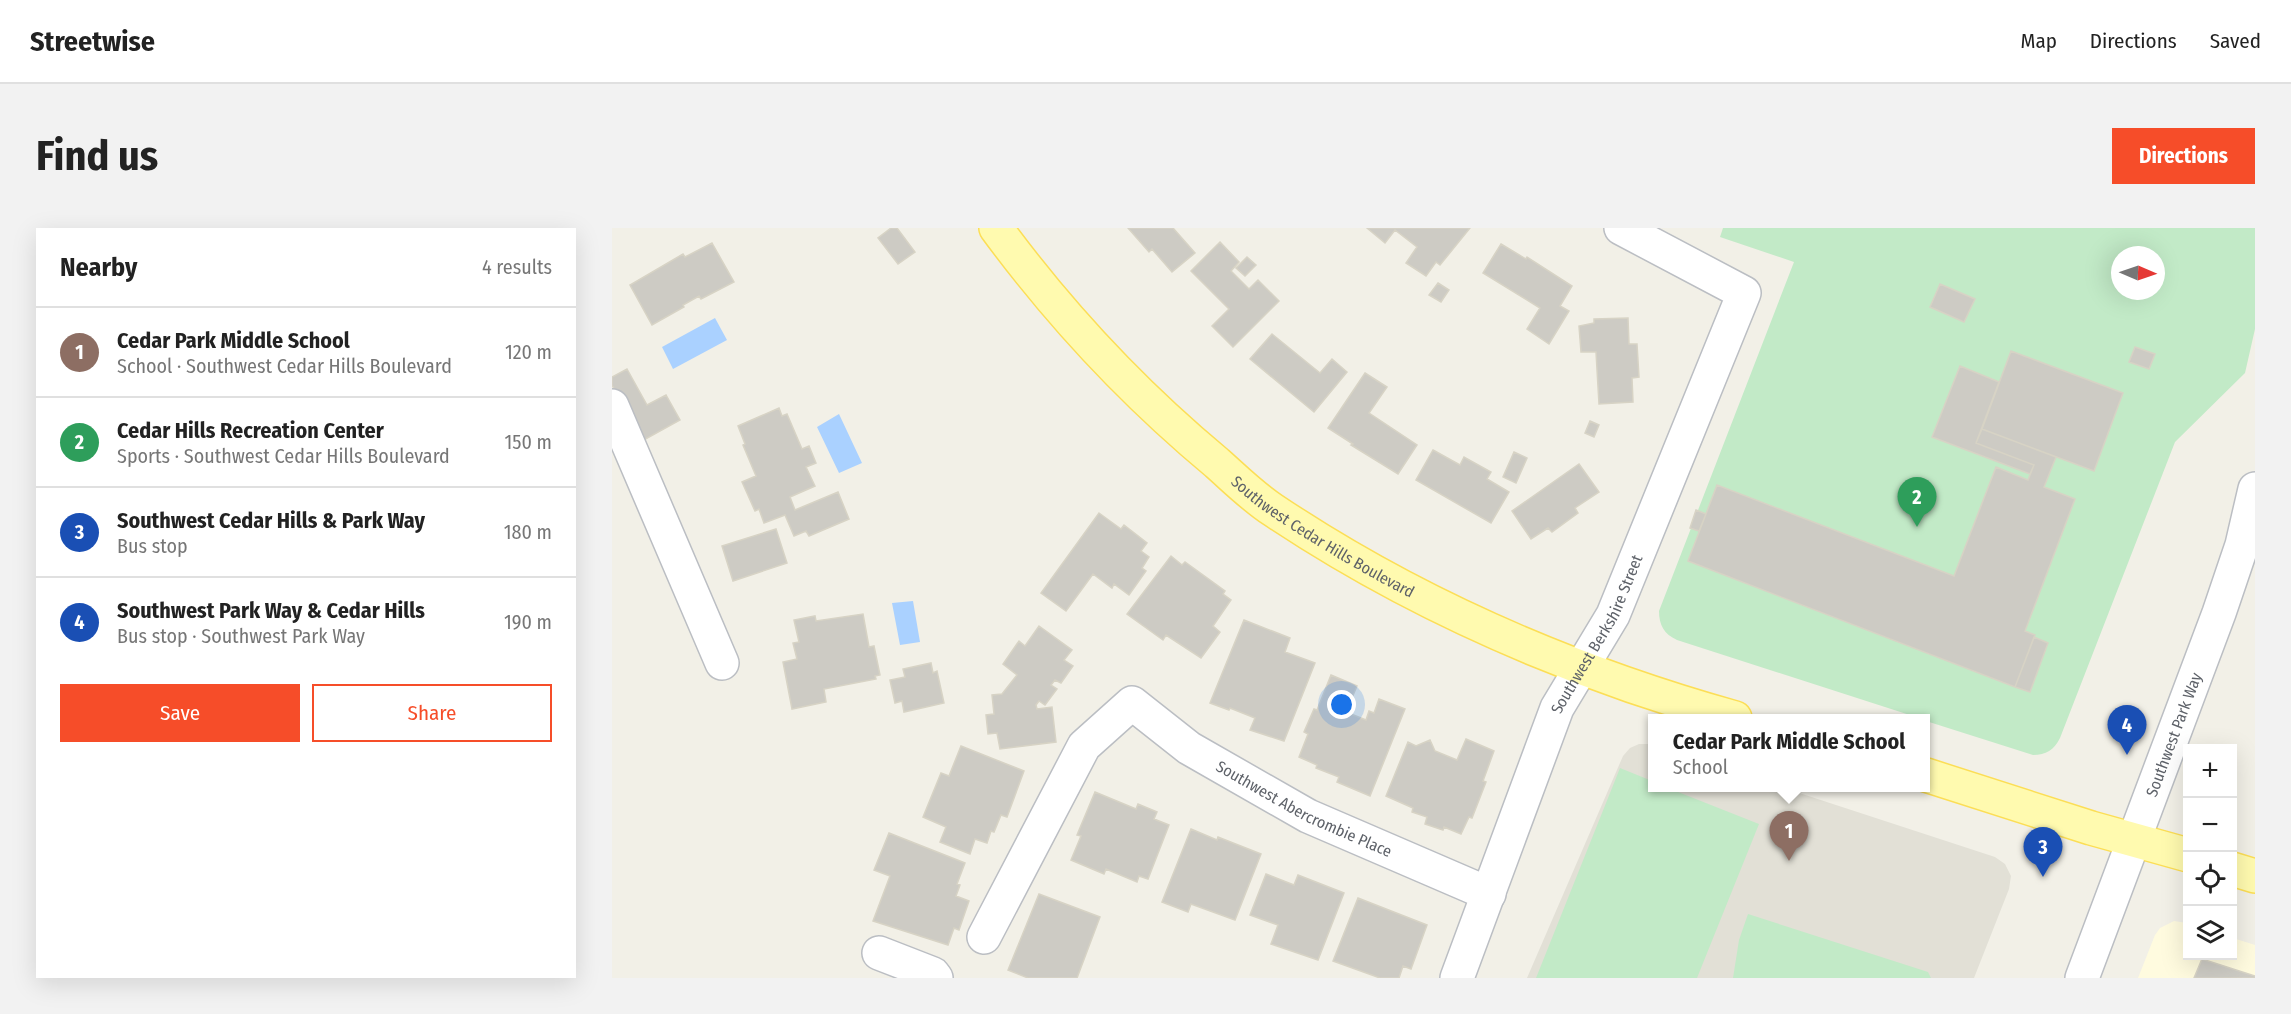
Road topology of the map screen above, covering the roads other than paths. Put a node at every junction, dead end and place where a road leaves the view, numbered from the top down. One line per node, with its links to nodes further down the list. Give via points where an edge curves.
1 (996, 228): 6 (main road, Southwest Cedar Hills Boulevard, via 1030,274 1138,392 1271,509 1402,587)
2 (1621, 228): 6 (street, Southwest Berkshire Street, via 1743,293 1613,615)
3 (612, 406): 5 (street)
4 (2255, 489): 9 (street, Southwest Park Way, via 2242,545 2219,613)
5 (722, 663)
6 (1581, 669): 7 (main road, Southwest Cedar Hills Boulevard); 13 (street, Southwest Berkshire Street, via 1557,708)
7 (1721, 714)
8 (1930, 776): 9 (main road)
9 (2133, 839): 10 (main road); 18 (street, Southwest Park Way)
10 (2183, 854)
11 (2237, 871): 12 (main road)
12 (2255, 876)
13 (1489, 894): 14 (street, Southwest Abercrombie Place, via 1308,816 1190,748 1132,703 1084,746); 17 (street, Southwest Berkshire Street)
14 (984, 937)
15 (879, 953): 16 (street)
16 (936, 978)
17 (1457, 978)
18 (2082, 978)

